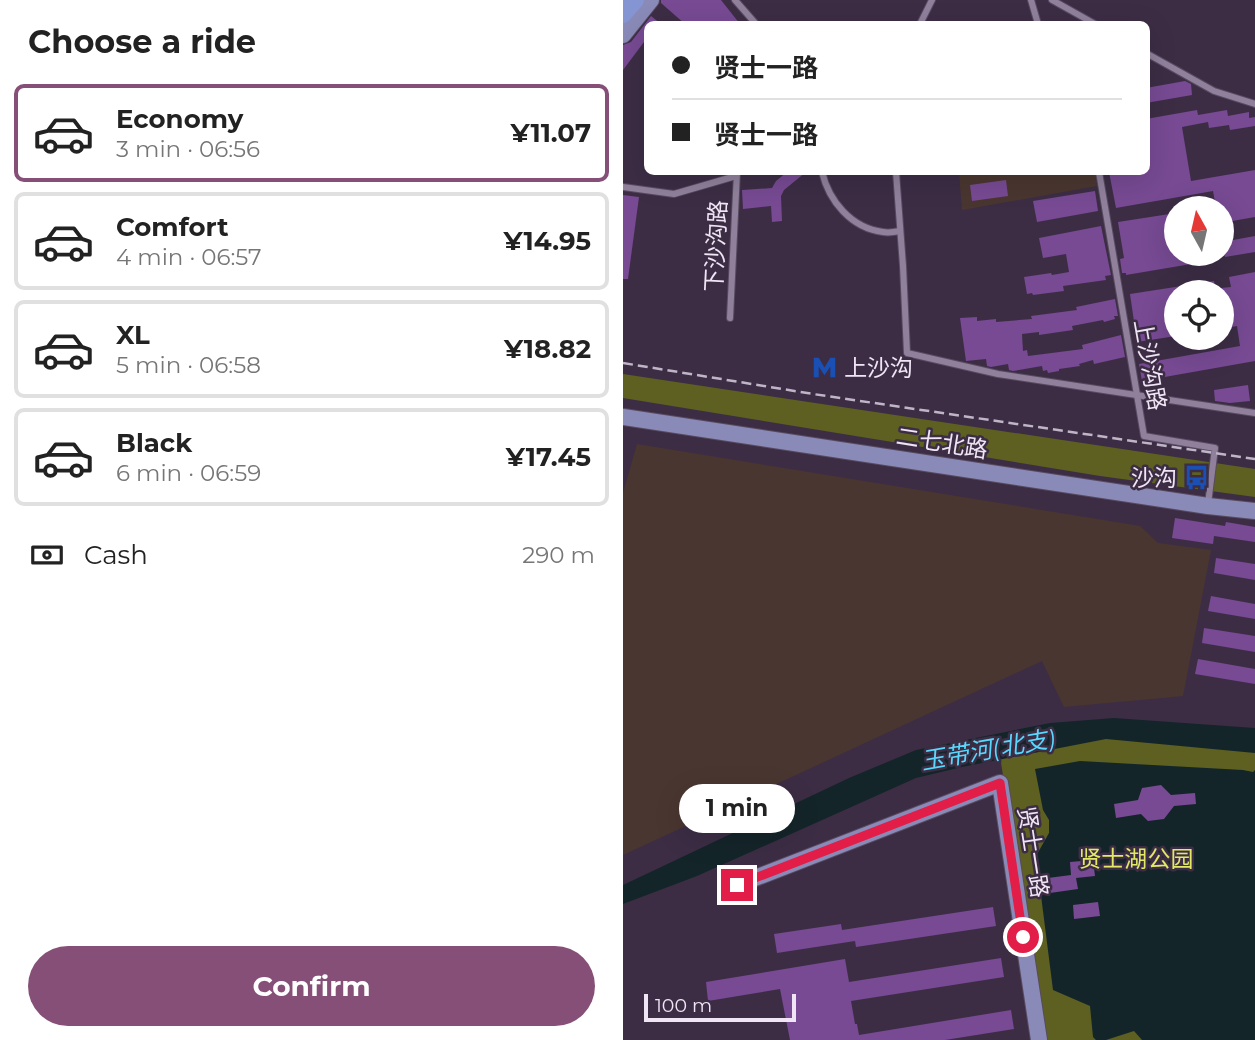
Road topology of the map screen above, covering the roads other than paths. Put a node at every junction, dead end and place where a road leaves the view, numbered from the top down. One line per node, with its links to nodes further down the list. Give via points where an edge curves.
1 (635, 0): 7 (main road)
2 (651, 0): 12 (main road)
3 (735, 0): 8 (lane)
4 (932, 0): 9 (lane)
5 (1031, 0): 10 (lane)
6 (1052, 0): 11 (lane)
7 (623, 15)
8 (752, 21)
9 (922, 21)
10 (1037, 21)
11 (1090, 21)
12 (623, 35)
13 (1150, 55): 14 (lane, via 1213,91)
14 (1255, 104)
15 (733, 175): 20 (lane, 下沙沟路, via 674,194)
16 (736, 175): 22 (lane, 下沙沟路)
17 (823, 175): 21 (lane, via 842,211 863,226)
18 (896, 175): 21 (lane)
19 (1100, 175): 23 (lane, 上沙沟路)
20 (623, 187)
21 (900, 231): 23 (lane, via 908,353 998,374)
22 (730, 318)
23 (1137, 394): 24 (lane); 26 (lane, 上沙沟路, via 1144,436 1215,448)
24 (1255, 412)
25 (623, 417): 26 (main road, 二七北路)
26 (1207, 506): 27 (main road, 二七北路)
27 (1255, 512)
28 (737, 885): 29 (main road, 贤士一路, via 1000,783)
29 (1039, 1040)

